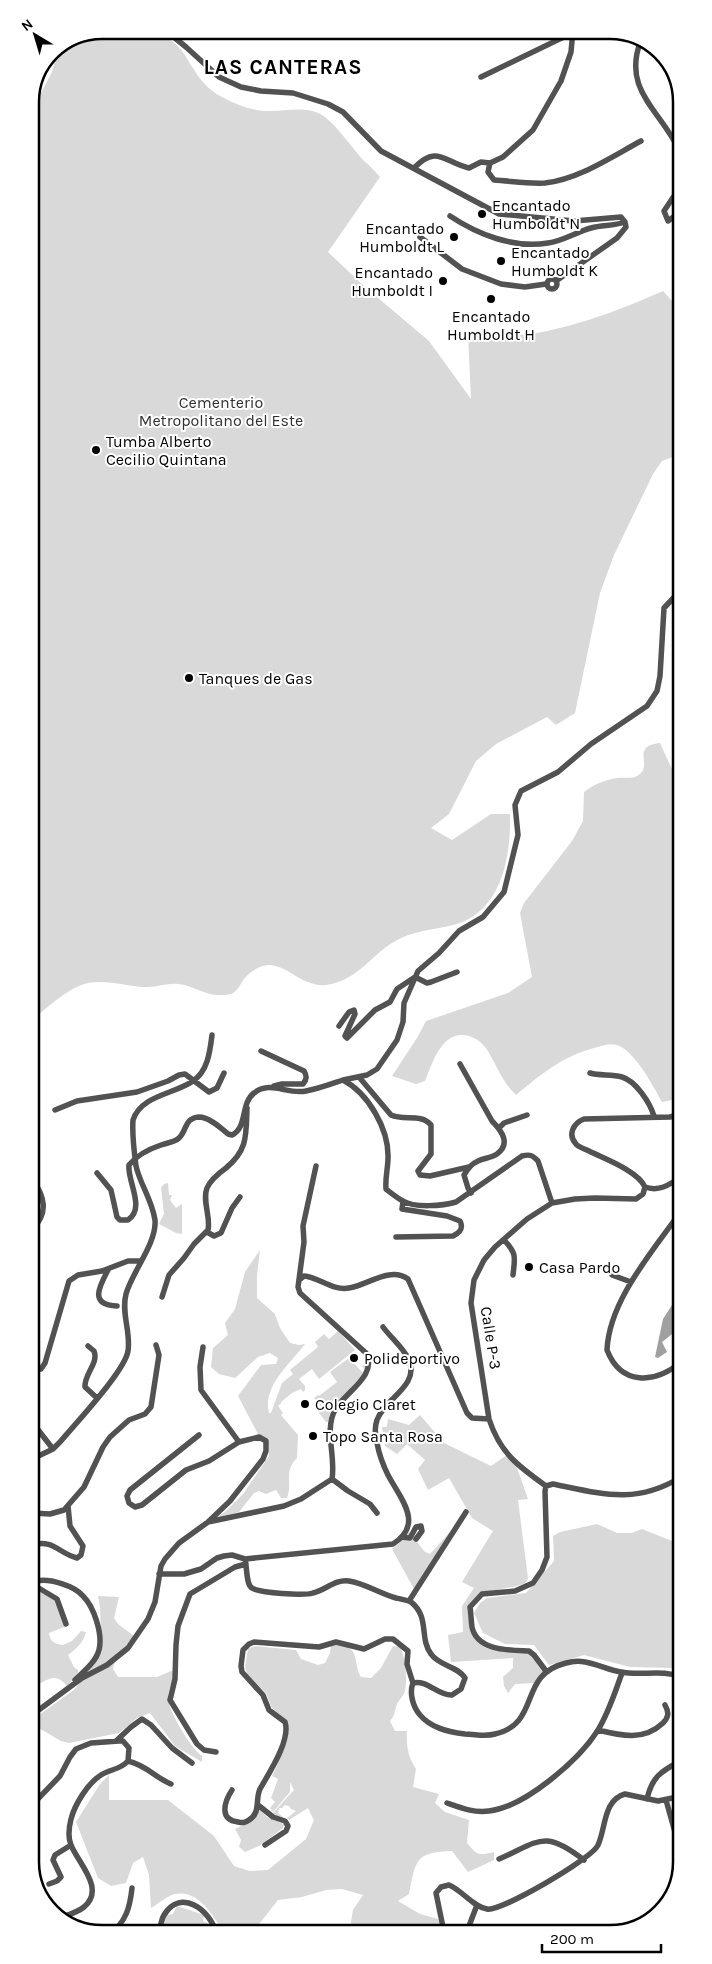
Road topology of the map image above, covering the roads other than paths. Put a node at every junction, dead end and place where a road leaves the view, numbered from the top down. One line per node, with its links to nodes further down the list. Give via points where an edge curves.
1 (176, 39): 9 (street, via 219,77 240,87 261,92 293,93 343,112 381,151)
2 (558, 39): 5 (street)
3 (572, 39): 8 (street, via 572,52 561,81 534,130 503,157)
4 (639, 46): 6 (street, via 635,63 638,84 648,105)
5 (481, 77)
6 (673, 139)
7 (640, 141): 8 (street, via 568,178 545,183 494,180 488,172)
8 (490, 163): 9 (street, via 481,162 469,168 431,155 424,157)
9 (414, 168): 13 (street, via 499,214 574,221 621,217)
10 (673, 198): 12 (street, via 664,211 668,221)
11 (450, 216): 13 (street, via 486,235 531,244 548,243 590,228)
12 (673, 217)
13 (625, 222): 14 (street, via 626,227 617,238 556,281 550,278 546,284 525,287 501,284 462,269)
14 (420, 237)
15 (673, 598): 17 (street, via 664,608 660,676 657,691 647,706 591,744 558,772 521,791 515,805 518,835 504,892 483,917 459,931 418,971)
16 (457, 972): 17 (street, via 431,982)
17 (415, 978): 18 (street, via 398,989 390,1002 375,1010 347,1038 354,1010); 24 (street, via 404,1003 403,1022 397,1040 377,1069)
18 (339, 1026)
19 (212, 1036): 26 (street, via 209,1056)
20 (261, 1051): 27 (street, via 304,1071 306,1075 303,1084)
21 (460, 1064): 33 (street)
22 (224, 1073): 26 (street, via 217,1088 209,1092)
23 (590, 1073): 31 (street, via 630,1081)
24 (359, 1077): 25 (street); 36 (street, via 391,1115 425,1120 431,1125 431,1154 418,1171 420,1175 430,1176)
25 (343, 1080): 27 (street, via 306,1092); 43 (street, via 363,1095 378,1121 388,1156 386,1189)
26 (194, 1081): 29 (street, via 185,1074 179,1075 137,1092 76,1101); 34 (street, via 155,1098 138,1110 132,1127)
27 (273, 1087): 28 (street, via 263,1088)
28 (248, 1099): 34 (street, via 241,1128 236,1133 228,1134 208,1119 191,1119 178,1140 150,1149); 47 (street, via 244,1145 236,1160 207,1188)
29 (55, 1110)
30 (527, 1115): 33 (street)
31 (654, 1116): 32 (street); 40 (street, via 584,1119 576,1122 572,1130 576,1145 638,1177)
32 (673, 1116)
33 (499, 1128): 36 (street, via 505,1138 502,1149)
34 (136, 1158): 37 (street, via 129,1165 136,1202 134,1214 128,1220 117,1217 111,1190); 50 (street, via 155,1221 149,1245)
35 (316, 1166): 54 (street, via 303,1226)
36 (469, 1167): 41 (street, via 464,1175)
37 (97, 1173)
38 (673, 1182): 40 (street, via 662,1188)
39 (39, 1188): 45 (street, via 44,1214)
40 (645, 1188): 44 (street, Calle P-3, via 636,1199 595,1198)
41 (471, 1192): 43 (street, via 447,1205); 44 (street, via 528,1155 538,1161)
42 (240, 1197): 47 (street, via 221,1233 214,1236)
43 (403, 1202): 48 (street, via 402,1209 460,1221 460,1232 453,1236)
44 (552, 1203): 49 (street, Calle P-3, via 527,1219)
45 (39, 1222)
46 (673, 1222): 55 (street)
47 (207, 1232): 56 (street, via 168,1275)
48 (396, 1237)
49 (504, 1240): 52 (street, via 516,1255); 65 (street, Calle P-3, via 484,1260 474,1280 470,1303)
50 (140, 1262): 51 (street, via 128,1262); 64 (street, via 126,1295 129,1338 125,1362)
51 (108, 1270): 57 (street, via 98,1295 105,1306); 63 (street, via 78,1275 69,1281 45,1363)
52 (513, 1275)
53 (612, 1275): 55 (street)
54 (299, 1280): 65 (street, via 304,1276 313,1277 345,1289 388,1274 403,1275 408,1279 467,1413 472,1418); 71 (street, via 300,1293 370,1360 366,1374 334,1412 330,1432)
55 (631, 1282): 62 (street, via 617,1308 607,1350 613,1362 631,1375 653,1378)
56 (162, 1297)
57 (117, 1306)
58 (382, 1327): 79 (street, via 408,1359 412,1374 408,1383 380,1412 375,1432 387,1473 408,1510 409,1524)
59 (156, 1345): 74 (street, via 160,1355 151,1407 110,1437 84,1487)
60 (88, 1346): 64 (street, via 96,1358 85,1379 85,1387)
61 (203, 1347): 68 (street, via 201,1390)
62 (673, 1369)
63 (39, 1370)
64 (97, 1398): 69 (street)
65 (489, 1419): 73 (street, Calle P-3, via 502,1449 523,1470)
66 (39, 1431): 69 (street)
67 (199, 1435): 68 (street, via 130,1490 127,1496 129,1503 135,1507 142,1506 186,1470 209,1461)
68 (239, 1442): 78 (street, via 263,1438 267,1445 264,1458 230,1501)
69 (53, 1449): 70 (street)
70 (39, 1456)
71 (332, 1479): 77 (street, via 370,1504); 78 (street, via 284,1506)
72 (673, 1482): 73 (street, via 644,1494 619,1496 553,1484)
73 (546, 1486): 88 (street, via 547,1558 542,1570 533,1583 515,1590 482,1594 470,1607 472,1627 483,1643 529,1651)
74 (68, 1505): 76 (street, via 59,1513); 81 (street, via 70,1526 83,1546 81,1555 77,1558 49,1543)
75 (466, 1512): 86 (street)
76 (39, 1513)
77 (377, 1513)
78 (208, 1522): 83 (street, via 171,1551)
79 (402, 1537): 80 (street, via 410,1538 416,1527 421,1526 422,1531); 82 (street, via 393,1544)
80 (416, 1539)
81 (39, 1544)
82 (246, 1562): 83 (street, via 232,1555 224,1556 184,1574); 86 (street, via 253,1589 310,1594 333,1583 349,1581); 97 (street, via 190,1594 178,1626 175,1679 170,1700 197,1744 204,1750)
83 (159, 1574): 92 (street, via 155,1602 148,1619 128,1648 107,1665)
84 (39, 1581): 92 (street, via 59,1582 82,1594 90,1606 100,1639 94,1660)
85 (39, 1589): 87 (street, via 57,1599)
86 (409, 1601): 91 (street, via 424,1622 426,1644 432,1656 465,1678 461,1689 448,1695 422,1683)
87 (66, 1624)
88 (546, 1671): 89 (street, via 560,1664 582,1661); 91 (street, via 535,1685 519,1721 505,1731 489,1735 447,1731 431,1724 415,1708)
89 (622, 1673): 90 (street); 95 (street)
90 (673, 1675)
91 (413, 1683): 108 (street, via 407,1664 408,1651 393,1639 364,1649 336,1642 319,1647 249,1644 242,1650 242,1672 262,1695 269,1710 286,1725 276,1761 257,1797)
92 (66, 1689): 94 (street)
93 (666, 1705): 95 (street, via 666,1719 645,1735)
94 (39, 1710)
95 (598, 1730): 107 (street, via 578,1754 550,1778 507,1806 475,1812)
96 (116, 1741): 98 (street, via 129,1748); 99 (street, via 142,1720); 103 (street, via 90,1743 76,1749 56,1781)
97 (216, 1752)
98 (128, 1761): 101 (street, via 145,1766); 110 (street, via 120,1768 101,1775 81,1798 71,1820)
99 (192, 1763)
100 (673, 1765): 105 (street, via 654,1779)
101 (172, 1784)
102 (232, 1790): 108 (street, via 226,1798 224,1812 233,1822 244,1823 251,1819)
103 (39, 1798)
104 (673, 1798): 106 (street)
105 (647, 1800): 106 (street); 113 (street, via 625,1794 615,1798 598,1846)
106 (666, 1800): 109 (street)
107 (448, 1803)
108 (258, 1805): 111 (street, via 288,1826 286,1831)
109 (673, 1827)
110 (71, 1845): 114 (street, via 55,1855 53,1860 60,1877); 117 (street, via 87,1872 93,1892 86,1906)
111 (265, 1845)
112 (499, 1859): 113 (street, via 537,1841 549,1839 569,1848)
113 (584, 1860): 116 (street, via 498,1908 490,1910)
114 (49, 1884)
115 (132, 1888): 118 (street, via 131,1904)
116 (477, 1905): 121 (street, via 455,1887 449,1884 441,1887 436,1893); 122 (street)
117 (67, 1915)
118 (119, 1925)
119 (161, 1925): 120 (street, via 165,1913 176,1904 185,1903 204,1911)
120 (213, 1925)
121 (443, 1925)
122 (470, 1925)

